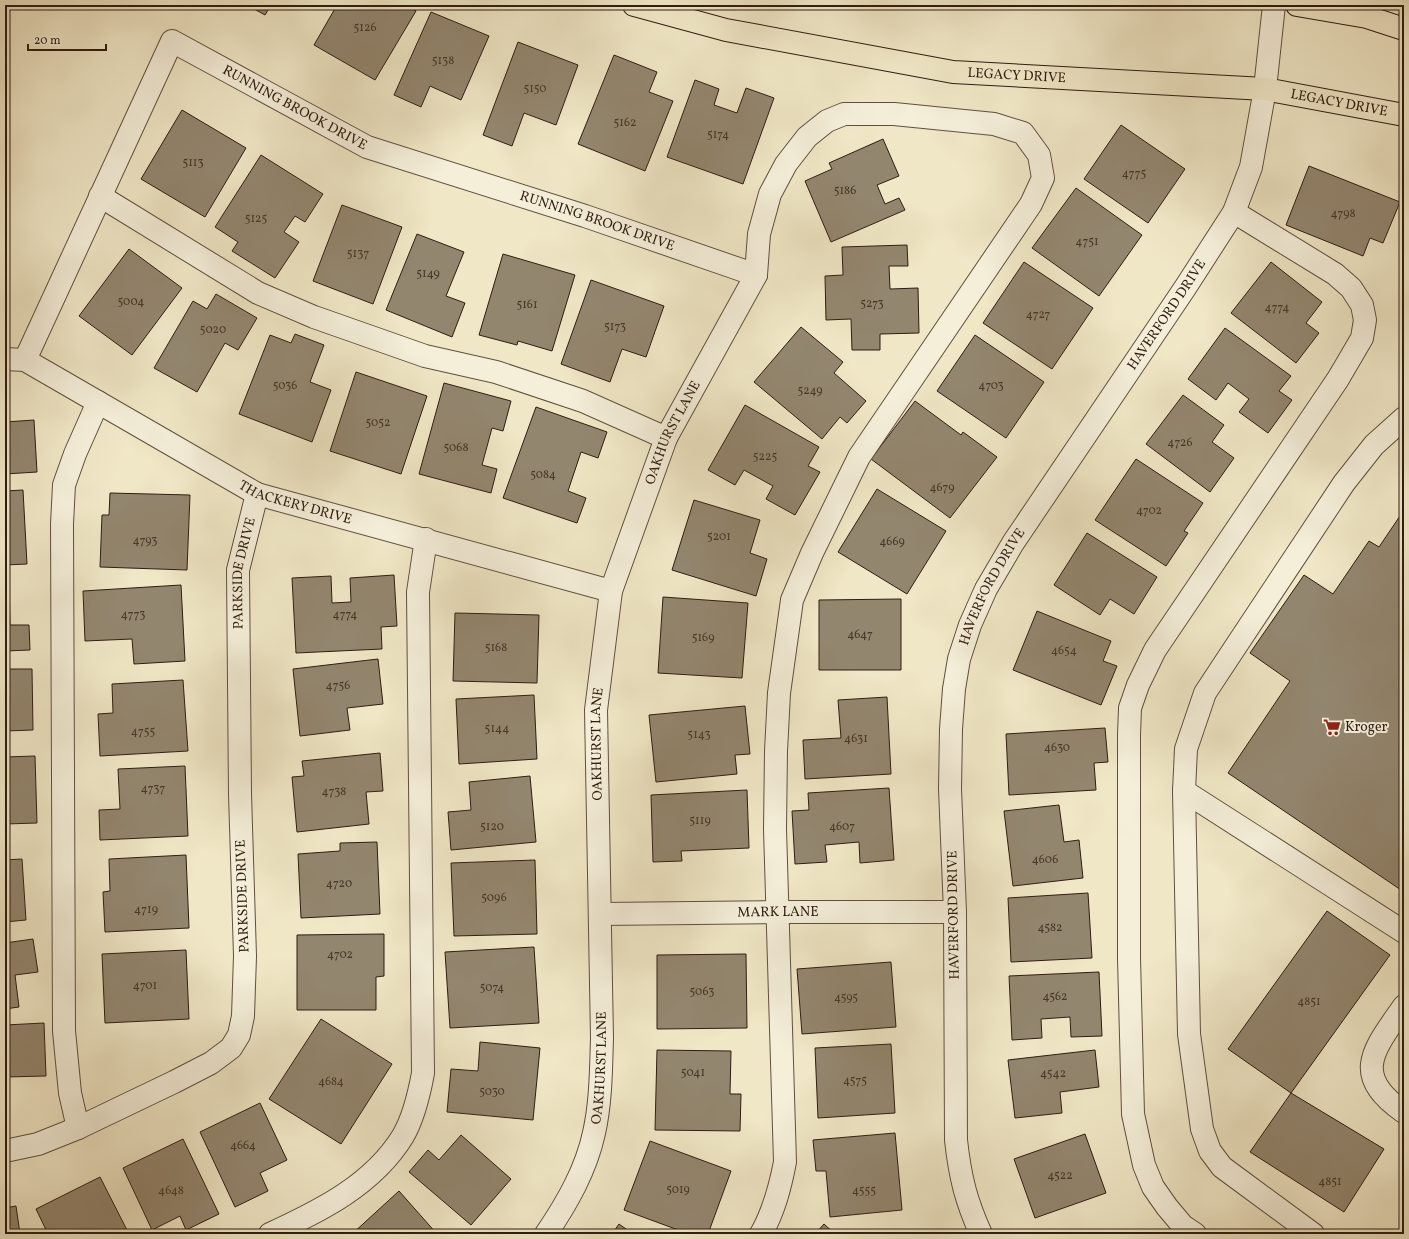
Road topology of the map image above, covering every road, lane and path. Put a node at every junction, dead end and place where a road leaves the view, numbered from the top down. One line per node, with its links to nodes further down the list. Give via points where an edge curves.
1 (634, 5): 5 (main road, LEGACY DRIVE, via 726,30 953,72)
2 (1274, 5): 5 (street, HAVERFORD DRIVE)
3 (1297, 5): 4 (main road, via 1367,17)
4 (1404, 29)
5 (1265, 89): 6 (main road, LEGACY DRIVE); 8 (street, HAVERFORD DRIVE, via 1251,167)
6 (1404, 115)
7 (100, 196): 9 (street, RUNNING BROOK DRIVE, via 172,41 367,147 585,216); 10 (street, RUNNING BROOK DRIVE); 13 (street, via 258,293 314,317 425,356 496,372 583,401)
8 (1234, 212): 19 (street, HAVERFORD DRIVE, via 1013,543 986,589 970,625 959,659 951,729); 30 (street, via 1335,274 1351,288 1362,305 1365,320 1362,338 1338,379 1155,650 1130,708 1129,958 1133,1114 1144,1165 1154,1187 1183,1226)
9 (756, 276): 13 (street, OAKHURST LANE); 18 (street, via 759,234 770,194 786,164 807,137 827,121 844,114 894,114 994,124 1023,133 1039,155 1043,178 1031,204 858,457 792,600 779,693 776,751 775,830)
10 (15, 359): 11 (street, THACKERY DRIVE)
11 (98, 402): 14 (street, THACKERY DRIVE); 24 (street, via 64,485 62,524 64,1031 70,1092)
12 (1404, 418): 17 (street, via 1374,445 1344,482 1205,693 1186,749)
13 (666, 438): 16 (street, OAKHURST LANE)
14 (257, 494): 15 (street, THACKERY DRIVE); 24 (street, PARKSIDE DRIVE, via 238,570 240,794 246,956 243,1016 239,1035 231,1048 211,1062)
15 (426, 539): 16 (street, THACKERY DRIVE); 26 (street, via 418,592 423,1073 416,1106 403,1136 382,1163 362,1182 324,1207)
16 (611, 590): 20 (street, OAKHURST LANE, via 596,710)
17 (1184, 791): 21 (street); 31 (street, via 1189,1034 1202,1129 1210,1151 1222,1167)
18 (779, 912): 19 (street, MARK LANE); 20 (street, MARK LANE); 28 (street, via 785,1162 772,1214)
19 (954, 912): 29 (street, HAVERFORD DRIVE, via 956,1140 960,1174 968,1204)
20 (601, 914): 27 (street, OAKHURST LANE, via 602,1038 600,1088 594,1132 584,1165 566,1206)
21 (1404, 932)
22 (1403, 1011): 23 (street, via 1378,1044 1371,1061 1373,1078 1380,1091)
23 (1404, 1112)
24 (78, 1128): 25 (street, PARKSIDE DRIVE, via 38,1144)
25 (5, 1151)
26 (270, 1234)
27 (546, 1234)
28 (760, 1234)
29 (981, 1234)
30 (1195, 1234)
31 (1313, 1234)

